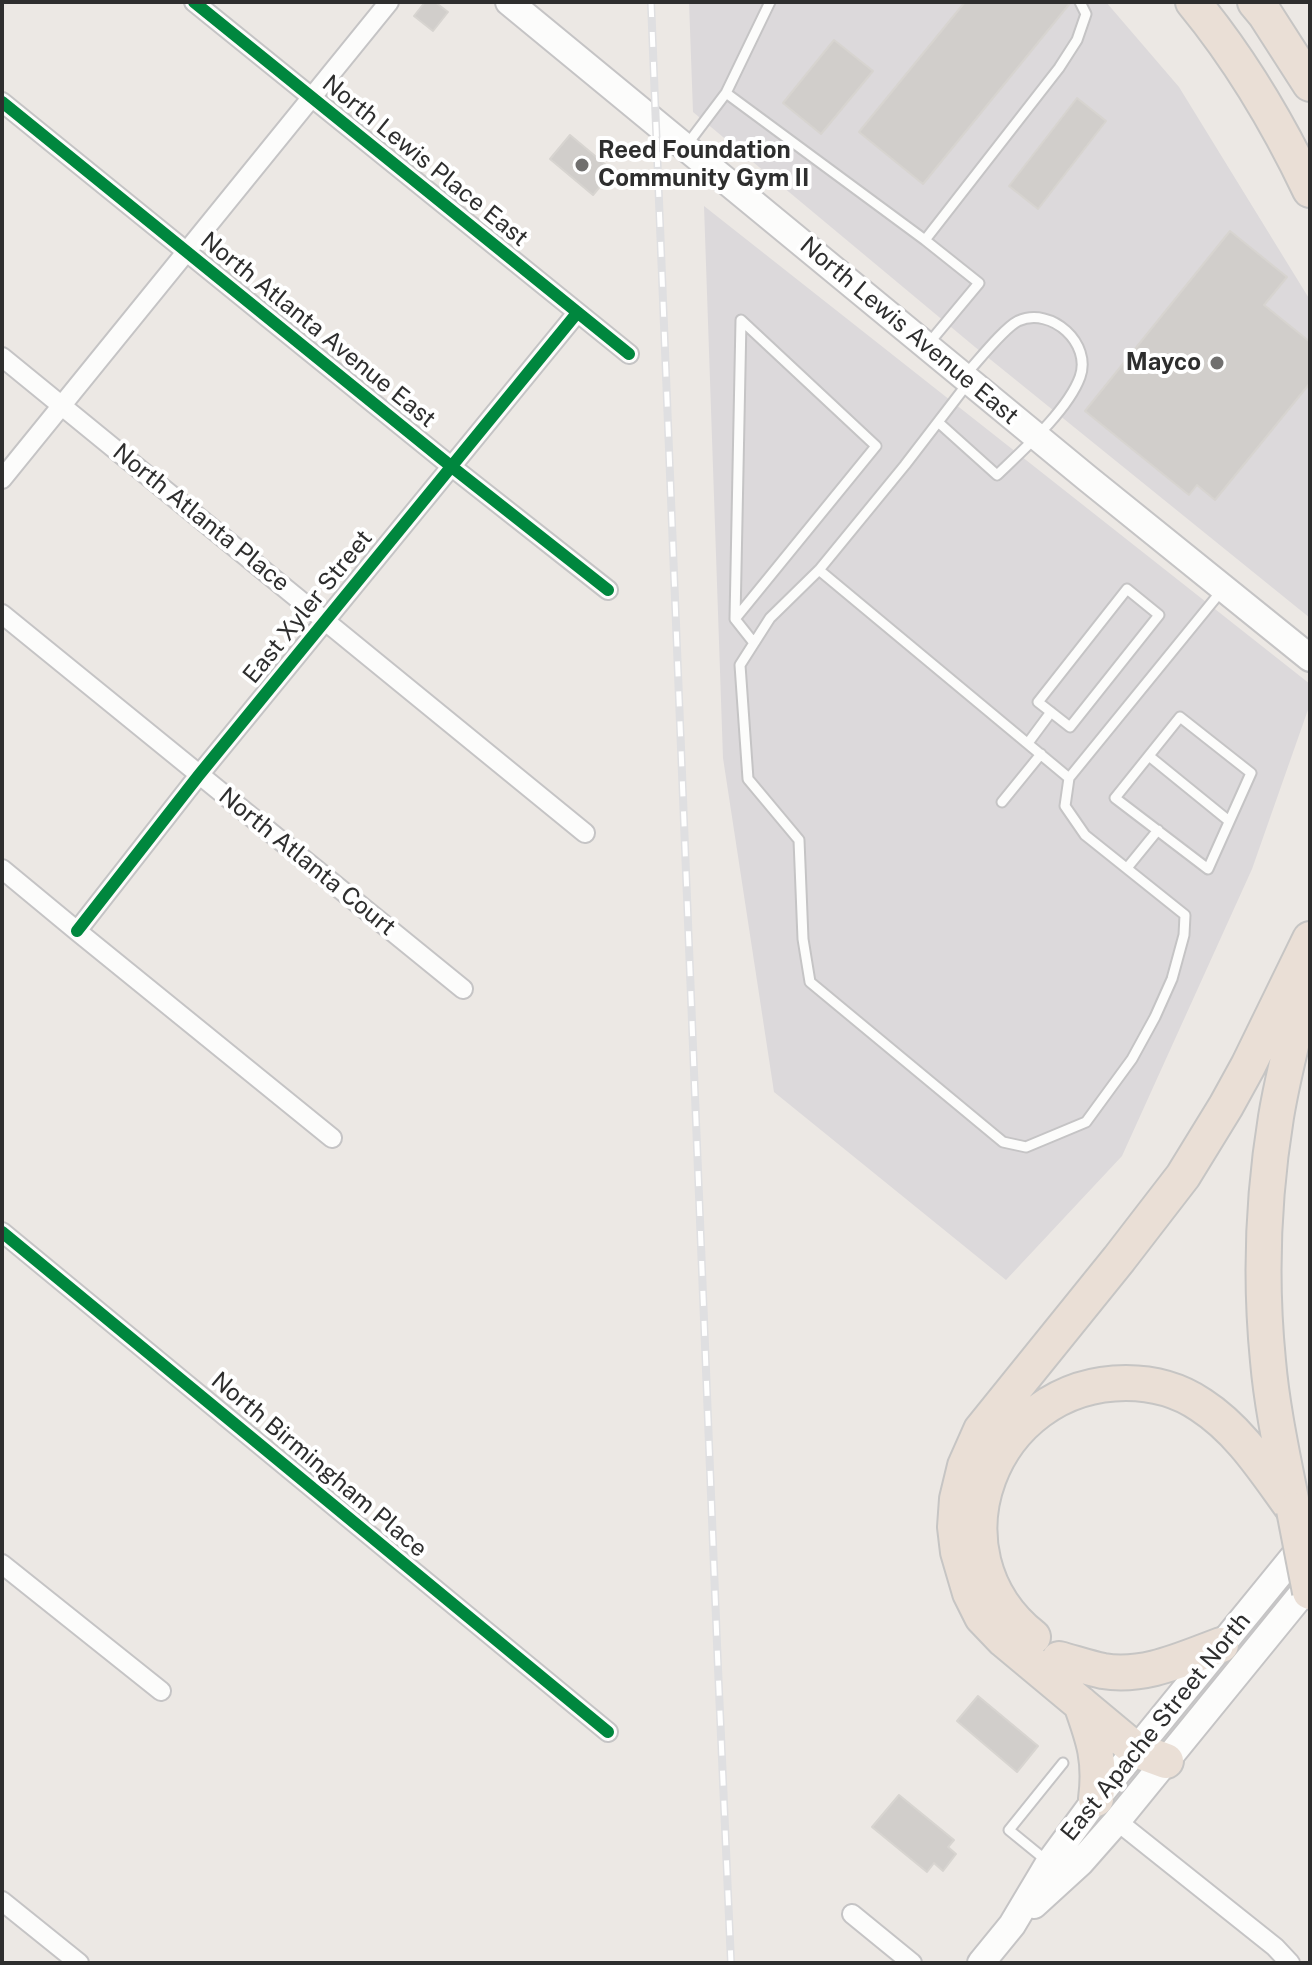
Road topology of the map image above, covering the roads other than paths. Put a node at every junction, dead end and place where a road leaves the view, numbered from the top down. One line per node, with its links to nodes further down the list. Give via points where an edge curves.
1 (194, 2): 12 (street, North Lewis Place East)
2 (389, 2): 12 (street)
3 (509, 2): 14 (main road, North Lewis Avenue East)
4 (770, 2): 11 (lane)
5 (1080, 2): 16 (lane, via 1086,14 1059,68)
6 (1193, 2): 15 (highway, via 1268,109)
7 (1255, 2): 10 (highway)
8 (1281, 2): 9 (highway)
9 (1310, 41)
10 (1310, 84)
11 (726, 93): 14 (lane); 16 (lane)
12 (312, 97): 17 (street); 18 (street, North Lewis Place East)
13 (2, 102): 17 (street, North Atlanta Avenue East)
14 (686, 146): 19 (main road, North Lewis Avenue East)
15 (1310, 190)
16 (925, 240): 19 (lane, via 979,283)
17 (186, 251): 23 (street); 26 (street, North Atlanta Avenue East)
18 (577, 313): 20 (street, North Lewis Place East); 26 (street, East Xyler Street)
19 (927, 346): 22 (main road, North Lewis Avenue East)
20 (629, 354)
21 (2, 357): 23 (street, North Atlanta Place)
22 (967, 379): 24 (lane); 25 (main road, North Lewis Avenue East); 25 (lane, via 1017,321 1051,320 1066,331 1084,363 1073,392)
23 (61, 405): 27 (street); 33 (street, North Atlanta Place)
24 (938, 422): 25 (lane, via 997,475); 28 (lane)
25 (1037, 437): 29 (main road, North Lewis Avenue East)
26 (452, 467): 30 (street, North Atlanta Avenue East); 33 (street, East Xyler Street)
27 (2, 479)
28 (819, 570): 34 (lane, via 770,618); 37 (lane)
29 (1223, 589): 35 (main road, North Lewis Avenue East); 41 (lane)
30 (608, 590)
31 (2, 614): 40 (street, North Atlanta Court)
32 (735, 619): 32 (lane, via 739,430 741,320 876,446); 34 (lane)
33 (326, 620): 40 (street, East Xyler Street); 45 (street, North Atlanta Place)
34 (754, 643): 46 (lane, via 740,665 748,779 799,840 810,982 1003,1142 1026,1147 1086,1122 1132,1059 1172,979 1185,915)
35 (1310, 658)
36 (1051, 712): 36 (lane, via 1070,727 1159,615 1127,589 1038,702); 37 (lane)
37 (1028, 743): 38 (lane)
38 (1041, 754): 41 (lane); 42 (lane)
39 (1149, 756): 43 (lane); 43 (lane, via 1180,717 1251,773); 44 (lane, via 1115,798)
40 (199, 775): 48 (street, East Xyler Street); 51 (street, North Atlanta Court)
41 (1069, 778): 46 (lane, via 1065,806 1085,835)
42 (1002, 802)
43 (1229, 821): 44 (lane, via 1208,869)
44 (1158, 830): 46 (lane)
45 (585, 833)
46 (1127, 868)
47 (2, 869): 48 (street)
48 (77, 931): 52 (street)
49 (1310, 939): 62 (highway, via 1248,1066 1183,1176 981,1430 960,1482 955,1515 958,1552 975,1605 992,1629)
50 (1310, 970): 54 (highway, via 1269,1163 1265,1318)
51 (463, 989)
52 (332, 1138)
53 (2, 1232): 63 (street, North Birmingham Place)
54 (1270, 1455): 55 (highway); 60 (highway, via 1244,1442 1202,1405 1151,1385 1093,1385 1043,1407 1023,1424 1004,1447 984,1491 983,1553 1002,1604)
55 (1302, 1523): 58 (highway, bridge); 59 (main road, East Apache Street North)
56 (2, 1564): 61 (street)
57 (1310, 1584): 64 (main road, East Apache Street North)
58 (1310, 1592)
59 (1221, 1645): 60 (highway, via 1138,1671 1102,1671); 64 (main road, East Apache Street North)
60 (1059, 1659): 64 (highway)
61 (161, 1691)
62 (1081, 1704): 64 (highway); 66 (highway, via 1095,1743)
63 (608, 1732)
64 (1150, 1748): 66 (main road, East Apache Street North)
65 (1063, 1763): 67 (lane, via 1009,1830)
66 (1107, 1810): 67 (main road, East Apache Street North); 70 (main road, East Apache Street North, via 1080,1863); 74 (street)
67 (1049, 1863): 70 (main road, East Apache Street North)
68 (2, 1901): 71 (street)
69 (852, 1914): 72 (street)
70 (1012, 1925): 73 (main road, East Apache Street North)
71 (79, 1963)
72 (912, 1963)
73 (981, 1963)
74 (1290, 1963)

